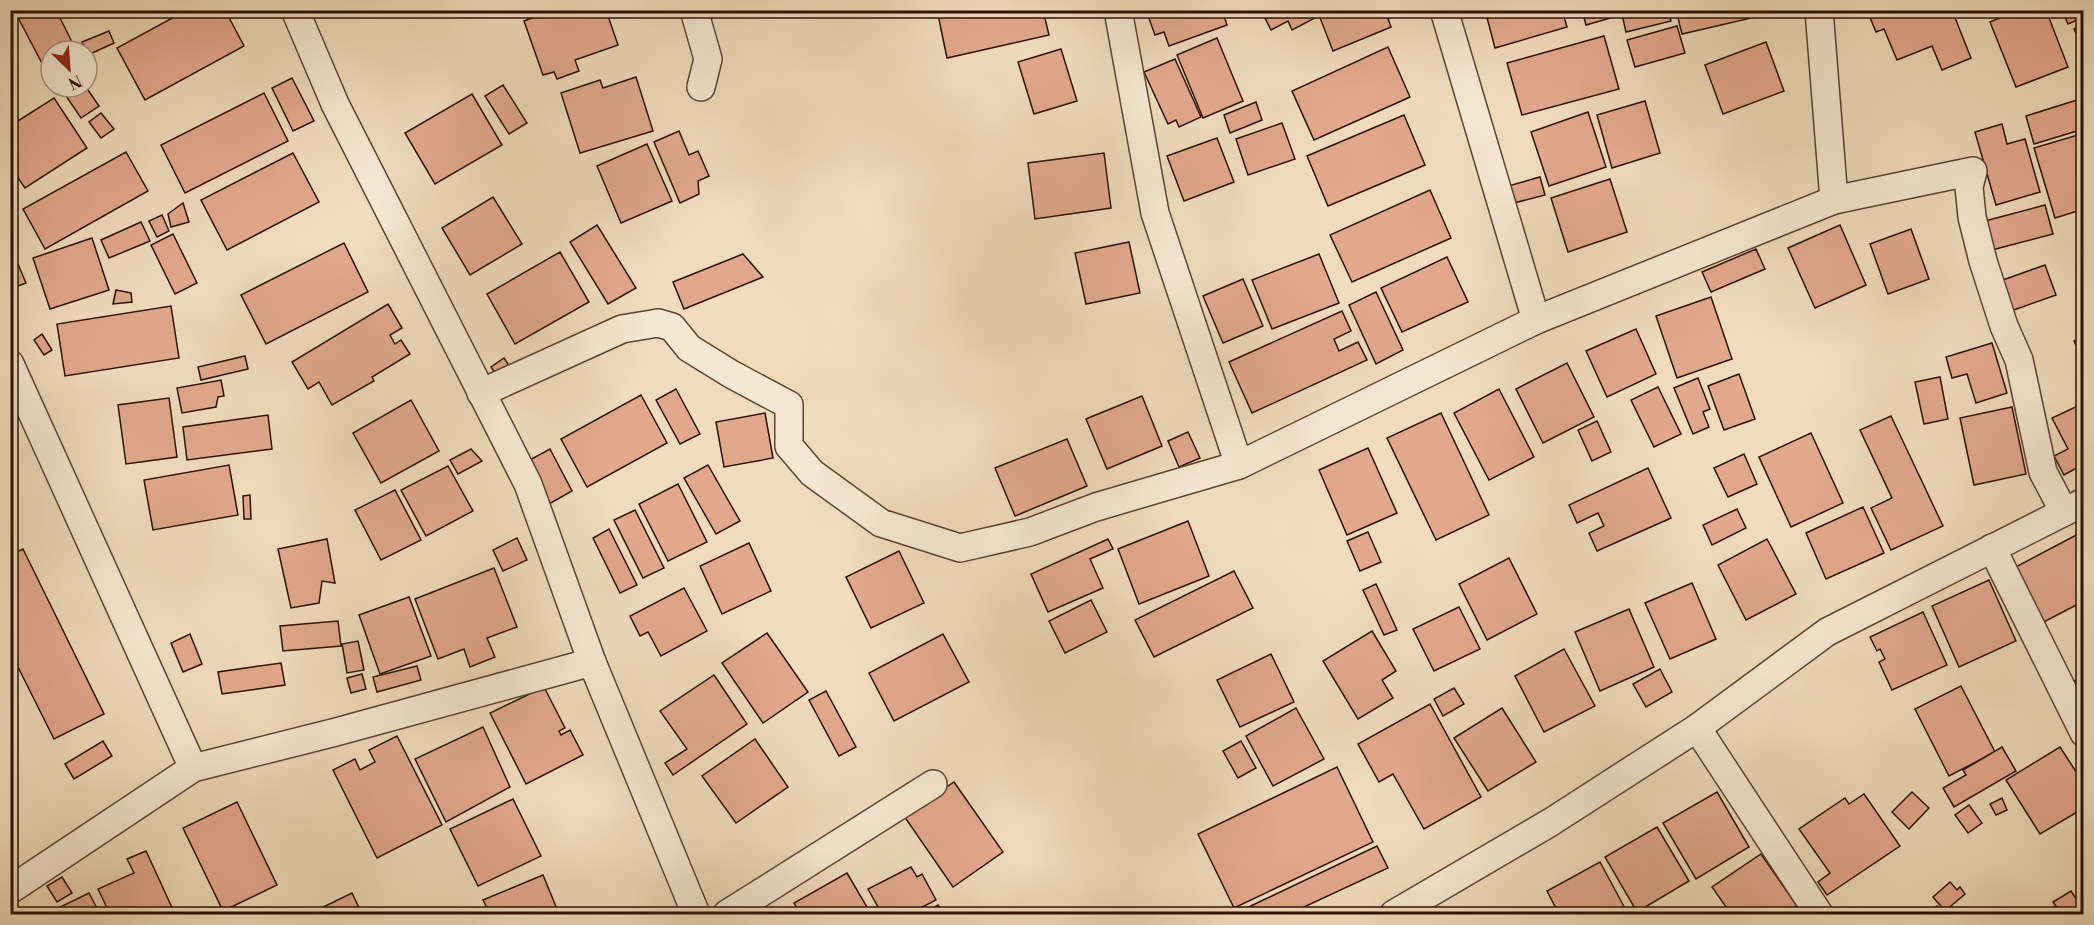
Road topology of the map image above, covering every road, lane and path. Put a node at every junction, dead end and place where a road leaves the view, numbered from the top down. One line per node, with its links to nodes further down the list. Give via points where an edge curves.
1 (295, 10): 10 (street, via 335,104)
2 (694, 10): 6 (street, via 708,59)
3 (1118, 10): 11 (street, via 1155,213)
4 (1444, 10): 8 (street)
5 (1819, 10): 7 (street)
6 (701, 87)
7 (1834, 200): 8 (street); 12 (street, via 1973,171 1969,188 1972,217 2004,326 2019,360 2043,472)
8 (1536, 320): 11 (street)
9 (10, 364): 17 (street)
10 (482, 393): 11 (street, via 622,329 657,322 672,327 689,348 789,405 789,446 812,473 880,523 960,548 1030,532 1096,507); 14 (street, via 528,484)
11 (1239, 465)
12 (2074, 507): 13 (street)
13 (1992, 548): 15 (street, via 1827,632); 16 (street)
14 (592, 662): 17 (street); 20 (street)
15 (1697, 728): 22 (street, via 1551,822); 23 (street)
16 (2084, 733)
17 (193, 768): 19 (street)
18 (933, 784): 21 (street)
19 (10, 890)
20 (696, 915)
21 (727, 915)
22 (1394, 915)
23 (1819, 915)

